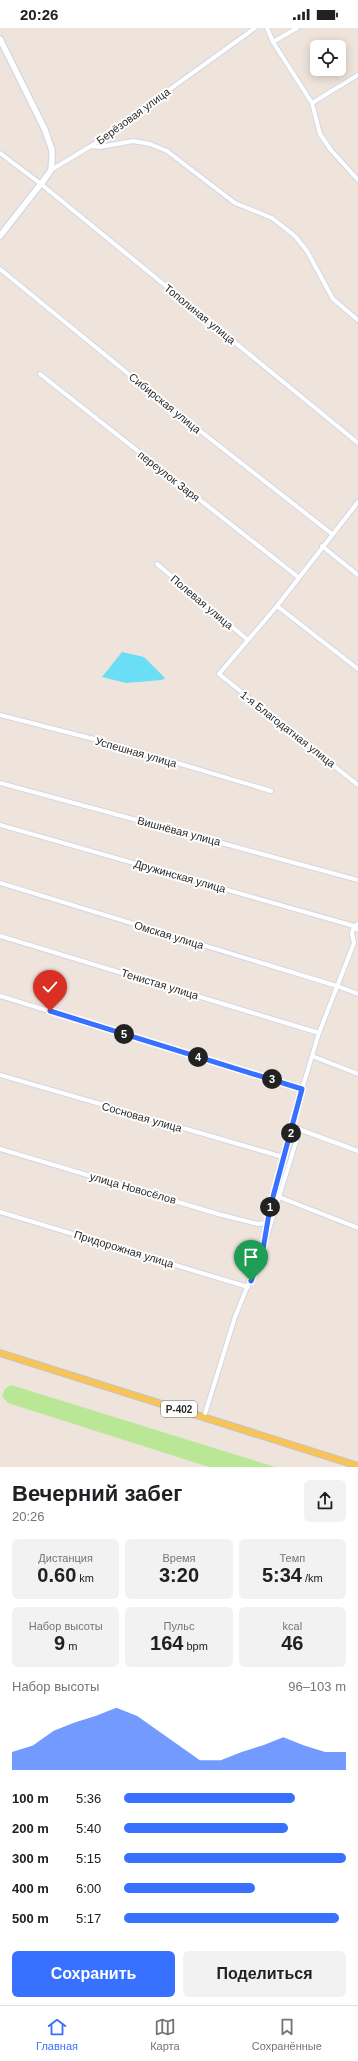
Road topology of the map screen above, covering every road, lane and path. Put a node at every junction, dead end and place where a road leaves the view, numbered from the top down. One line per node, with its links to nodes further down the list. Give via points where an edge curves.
1 (255, 28): 8 (street, Берёзовая улица)
2 (267, 28): 5 (street)
3 (297, 28): 5 (street)
4 (0, 39): 10 (street, via 45,130 52,150)
5 (273, 42): 7 (street)
6 (358, 75): 7 (street)
7 (312, 103): 11 (street, via 320,134)
8 (91, 146): 10 (street); 15 (street, Берёзовая улица, via 100,147 133,141 150,144 167,151 235,203 272,218 295,236 307,251 333,299)
9 (0, 152): 12 (street, Тополиная улица)
10 (51, 170): 12 (street)
11 (358, 180)
12 (41, 184): 13 (street); 17 (street, Тополиная улица)
13 (0, 236)
14 (0, 269): 19 (street, Сибирская улица, via 159,399)
15 (358, 320)
16 (40, 374): 23 (street, переулок Заря)
17 (358, 443)
18 (358, 502): 19 (street)
19 (332, 534): 20 (street)
20 (322, 546): 22 (street); 23 (street)
21 (157, 564): 25 (street, Полевая улица)
22 (358, 575)
23 (298, 577): 24 (street)
24 (277, 606): 25 (street); 26 (street)
25 (248, 640): 29 (street, 1-я Благодатная улица, via 219,674)
26 (358, 669)
27 (0, 715): 30 (street, Успешная улица, via 117,745)
28 (0, 783): 32 (street, Вишнёвая улица)
29 (358, 785)
30 (271, 791)
31 (0, 825): 34 (street, Дружинская улица)
32 (358, 880)
33 (0, 883): 37 (street, Омская улица)
34 (356, 925): 35 (street, Дружинская улица); 37 (street, via 352,934 354,943)
35 (358, 930)
36 (0, 936): 40 (street, Тенистая улица)
37 (337, 986): 38 (street, Омская улица); 40 (street)
38 (358, 994)
39 (0, 996): 44 (street)
40 (319, 1033): 41 (street)
41 (312, 1056): 42 (street); 44 (street)
42 (358, 1074)
43 (0, 1075): 49 (street, Сосновая улица)
44 (302, 1089): 45 (street)
45 (292, 1127): 46 (street); 49 (street)
46 (300, 1129): 48 (street); 50 (street)
47 (0, 1149): 53 (street, улица Новосёлов, via 218,1214)
48 (358, 1152)
49 (283, 1157): 53 (street)
50 (279, 1197): 52 (street); 54 (street)
51 (0, 1212): 56 (street, Придорожная улица)
52 (272, 1217): 53 (street); 55 (street)
53 (266, 1224): 55 (street)
54 (358, 1228)
55 (263, 1249): 56 (street)
56 (248, 1287): 58 (street, via 235,1317)
57 (0, 1353): 58 (main road, Р-402)
58 (204, 1417): 59 (main road, Р-402)
59 (358, 1466)

